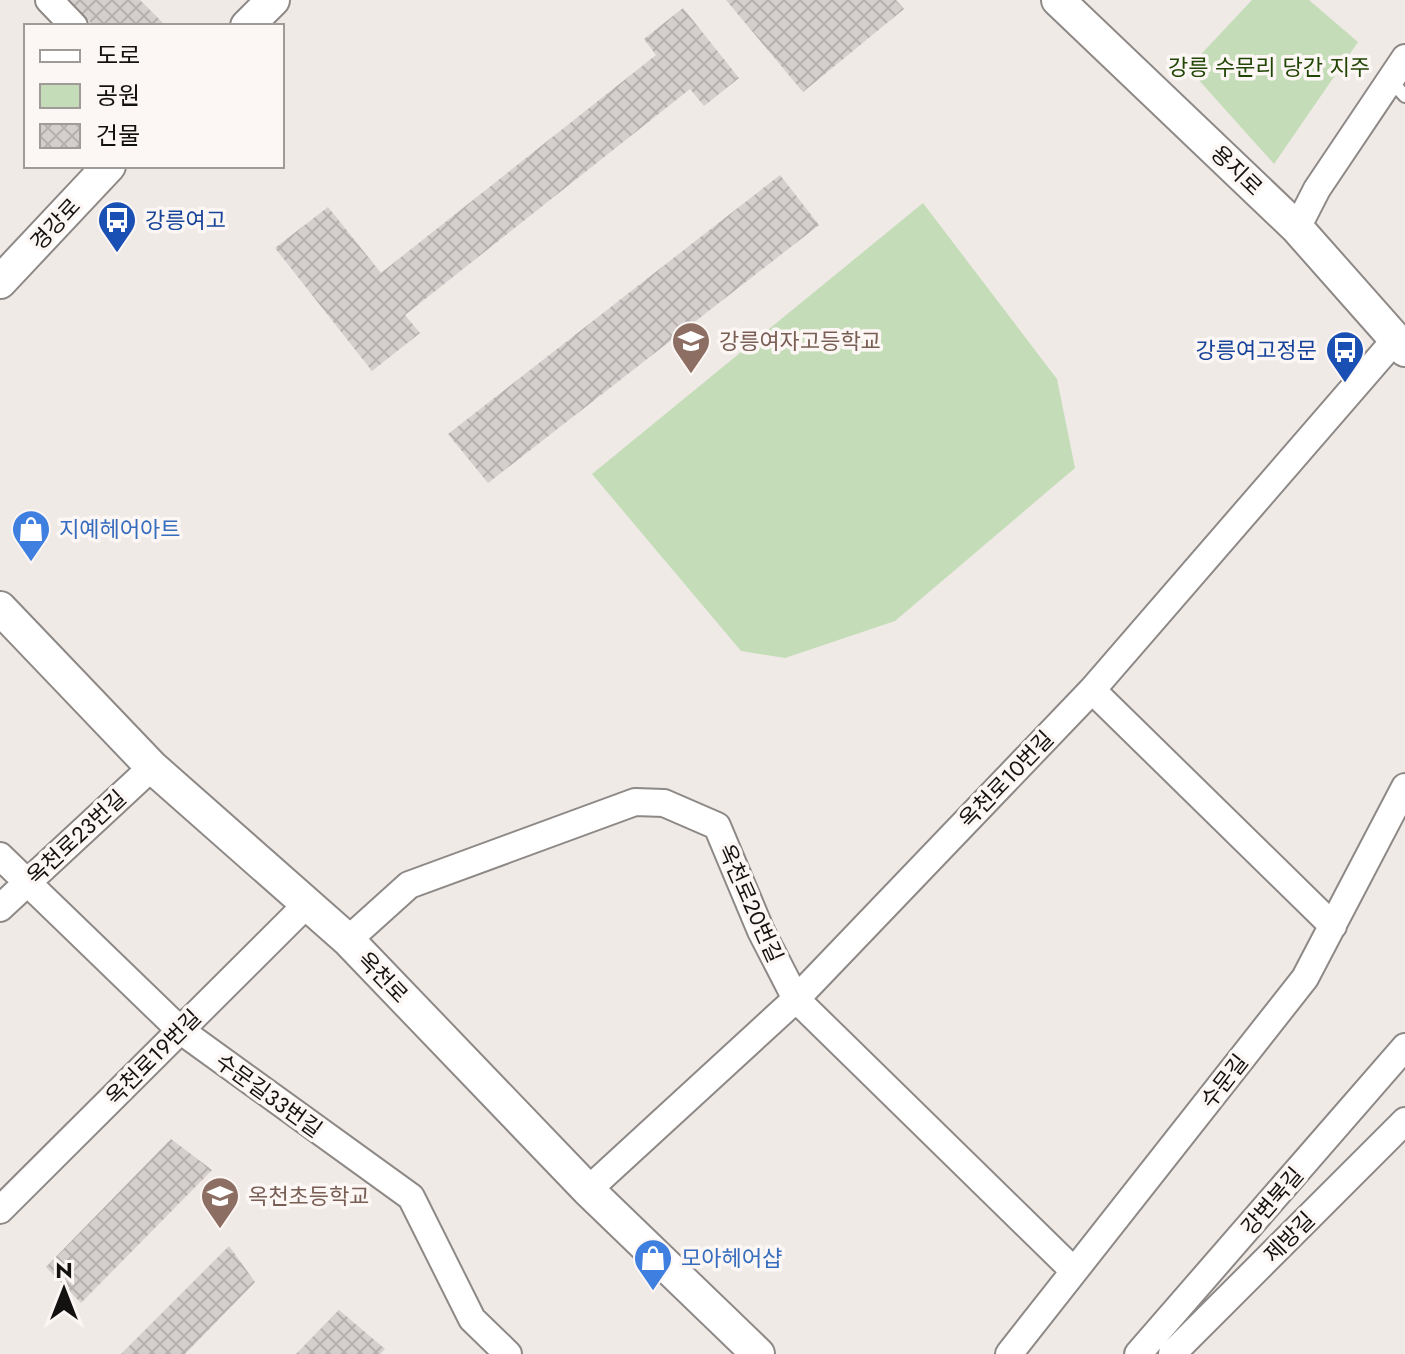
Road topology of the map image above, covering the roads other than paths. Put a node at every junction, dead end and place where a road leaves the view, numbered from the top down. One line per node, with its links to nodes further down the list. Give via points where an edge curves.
1 (49, 0): 4 (street)
2 (273, 0): 5 (street)
3 (1058, 0): 9 (street, 용지로)
4 (72, 24)
5 (249, 24)
6 (1405, 58): 7 (street)
7 (1398, 88): 9 (street, via 1317,189)
8 (107, 168): 10 (street, 경강로)
9 (1297, 228): 11 (street, 용지로)
10 (0, 282)
11 (1400, 345): 13 (street, 옥천로10번길)
12 (0, 608): 14 (street, 옥천로)
13 (1092, 690): 20 (street); 22 (street, 옥천로10번길)
14 (152, 767): 17 (street, 옥천로23번길); 18 (street, 옥천로)
15 (1405, 787): 20 (street, 수문길)
16 (0, 856): 17 (street, 수문길33번길)
17 (26, 883): 19 (street, 옥천로23번길); 23 (street, 수문길33번길)
18 (306, 905): 21 (street, 옥천로); 23 (street, 옥천로19번길)
19 (0, 908)
20 (1333, 926): 28 (street, 수문길, via 1305,978)
21 (348, 940): 22 (street, 옥천로20번길, via 409,885 635,802 664,803 717,826); 26 (street, 옥천로)
22 (796, 999): 26 (street, 옥천로10번길); 28 (street, 옥천로20번길)
23 (180, 1030): 27 (street, 옥천로19번길); 29 (street, 수문길33번길, via 411,1197 472,1319)
24 (1405, 1047): 32 (street, 강변북길)
25 (1405, 1121): 33 (street, 제방길)
26 (588, 1190): 30 (street, 옥천로)
27 (0, 1210)
28 (1074, 1271): 31 (street, 수문길)
29 (508, 1354)
30 (758, 1354)
31 (1009, 1354)
32 (1138, 1354)
33 (1172, 1354)

